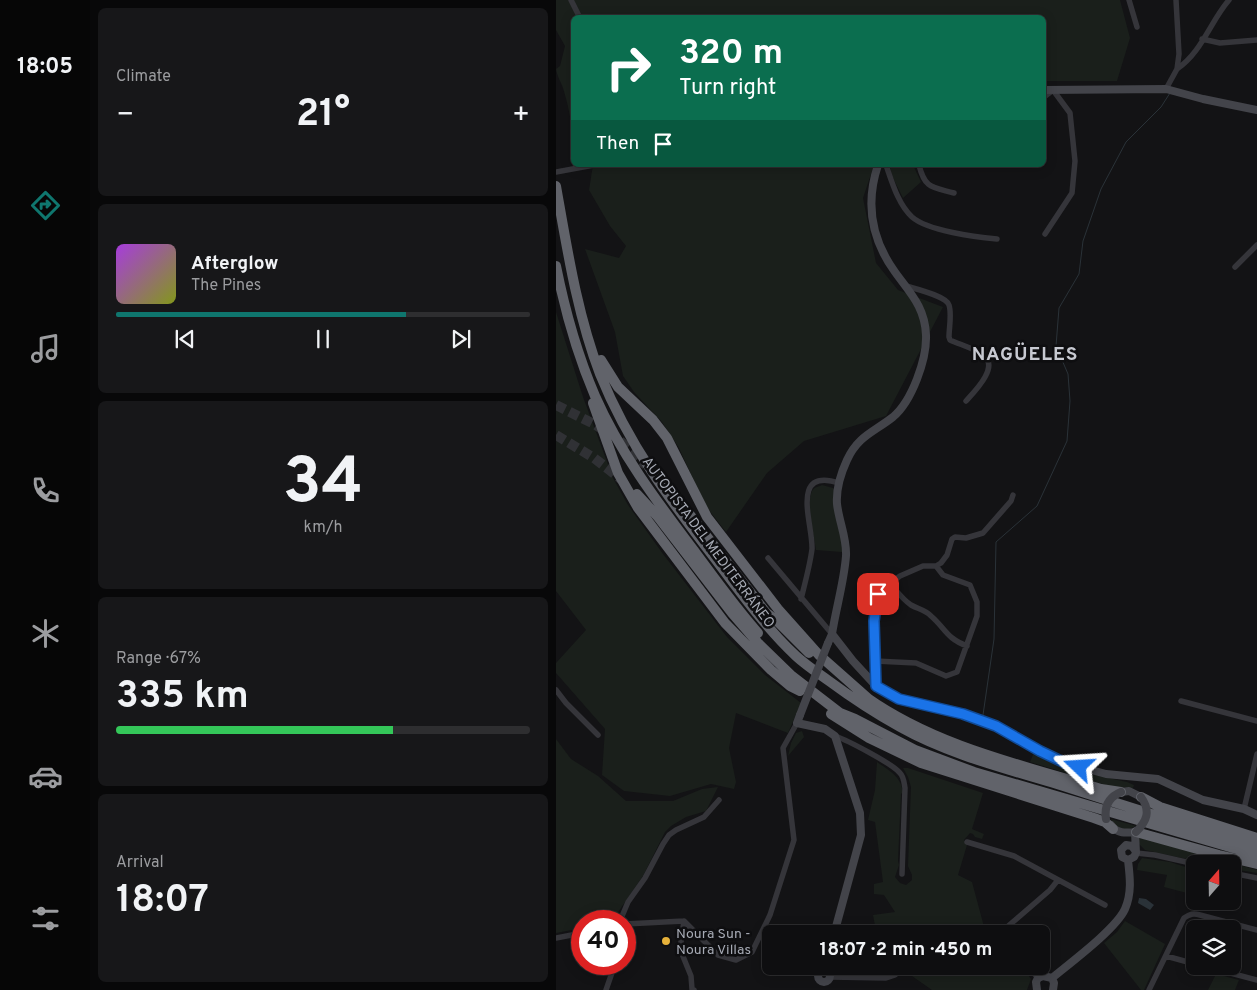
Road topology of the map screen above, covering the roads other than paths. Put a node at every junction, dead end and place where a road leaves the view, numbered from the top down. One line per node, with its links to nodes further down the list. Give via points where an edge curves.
1 (571, 0): 5 (street)
2 (1129, 0): 6 (street)
3 (1176, 0): 9 (street)
4 (1229, 0): 7 (street)
5 (578, 15)
6 (1137, 27)
7 (1202, 39): 8 (street, via 1220,44); 9 (street, via 1197,52)
8 (1257, 40)
9 (1177, 69): 10 (street)
10 (1166, 89): 12 (street); 14 (street)
11 (1046, 90): 12 (street)
12 (1053, 90): 13 (street); 22 (street, via 1070,113 1075,161 1072,192)
13 (1046, 95)
14 (1257, 110)
15 (584, 167): 19 (street)
16 (878, 167): 27 (street, via 871,195 875,234 884,255)
17 (887, 167): 23 (street, via 898,195 912,217 926,225)
18 (919, 167): 21 (street, via 922,179 932,187)
19 (556, 172)
20 (556, 186): 28 (highway, AUTOPISTA DEL MEDITERRÁNEO)
21 (954, 194)
22 (1045, 234)
23 (997, 239)
24 (1257, 245): 26 (street)
25 (556, 266): 29 (highway, AUTOPISTA DEL MEDITERRÁNEO)
26 (1235, 267)
27 (906, 286): 30 (street, via 948,302 950,340 985,356 989,363 983,382); 32 (street, via 914,295 924,319 926,335 916,379 906,402 894,416 864,436 853,449)
28 (587, 332): 31 (highway, AUTOPISTA DEL MEDITERRÁNEO, via 614,406); 48 (highway, via 618,387 667,438 701,507 730,548 819,656)
29 (575, 340): 47 (highway, via 575,354 627,492 725,623 771,670); 50 (highway, AUTOPISTA DEL MEDITERRÁNEO, via 596,398 630,461 664,511 733,602 778,654)
30 (966, 401)
31 (654, 474): 39 (highway, via 689,512); 44 (highway, AUTOPISTA DEL MEDITERRÁNEO, via 673,504 750,604 796,656)
32 (839, 483): 38 (street, via 819,481 809,490 806,499 812,548); 41 (street, via 837,504 845,536 846,557)
33 (637, 494): 40 (highway)
34 (1013, 496): 36 (street, via 983,533 952,539 946,555)
35 (768, 558): 38 (street)
36 (936, 566): 37 (street, via 924,566); 42 (street, via 943,575 970,585 974,592 977,616)
37 (889, 582): 42 (street, via 910,604 933,617 951,638); 43 (street, via 877,597)
38 (801, 599): 41 (street)
39 (764, 611): 44 (highway); 48 (highway, via 817,661)
40 (732, 613): 47 (highway, via 738,626 758,650); 50 (highway, via 792,676 840,713)
41 (832, 634): 45 (street); 52 (street, bridge)
42 (967, 646): 43 (street, via 957,672 948,676 916,663)
43 (875, 661): 45 (street)
44 (828, 680): 68 (highway, via 861,704 944,748)
45 (876, 686): 56 (street, via 899,699 963,714 996,726 1065,763 1106,774)
46 (556, 690): 53 (street)
47 (800, 691): 62 (highway, via 838,718 902,755 961,777 1094,818)
48 (871, 701): 57 (highway, via 922,729 967,748 1101,789)
49 (1181, 701): 51 (street)
50 (855, 719): 70 (highway, via 915,750 974,772)
51 (1257, 721)
52 (797, 724): 54 (street, via 825,729); 80 (street, via 784,748 794,840 770,915 752,952 736,960 718,955)
53 (598, 735)
54 (834, 736): 74 (street, via 891,766 904,779); 82 (street, via 860,813 861,835)
55 (1257, 754): 60 (street)
56 (1141, 778): 58 (street); 60 (street, via 1158,779 1202,800)
57 (1121, 792): 58 (street); 62 (street, bridge, via 1108,802 1105,814)
58 (1139, 796): 63 (street, bridge, via 1147,811 1143,825); 65 (highway, via 1160,807)
59 (719, 800): 79 (street, via 704,817 670,835)
60 (1244, 809): 61 (street)
61 (1257, 815)
62 (1113, 829): 64 (street)
63 (1135, 832): 64 (street); 69 (street); 73 (highway)
64 (1124, 833): 67 (street)
65 (1257, 838)
66 (967, 842): 77 (street, via 1014,856)
67 (1126, 845): 69 (street, via 1132,846); 71 (street, via 1120,853)
68 (1257, 845)
69 (1136, 852): 71 (street); 72 (street)
70 (1257, 855)
71 (1128, 860): 95 (street, via 1129,897 1121,916)
72 (1186, 862)
73 (1257, 864)
74 (902, 874)
75 (1241, 875): 76 (street)
76 (1257, 878)
77 (1058, 880): 78 (street); 83 (street)
78 (1105, 905)
79 (625, 910)
80 (684, 921): 81 (street); 99 (street, via 680,949)
81 (636, 923)
82 (836, 925)
83 (1009, 925)
84 (1257, 930): 87 (street, via 1192,913 1184,918)
85 (571, 935): 86 (street)
86 (556, 938)
87 (1166, 956): 88 (street); 102 (street)
88 (1186, 962)
89 (611, 975): 98 (street)
90 (818, 975): 97 (street, via 820,981)
91 (895, 975): 97 (street)
92 (1035, 975): 94 (street)
93 (1238, 975): 96 (street)
94 (1038, 978): 95 (street); 100 (street)
95 (1052, 978): 101 (street)
96 (1257, 980)
97 (826, 983)
98 (606, 990)
99 (692, 990)
100 (1037, 990)
101 (1053, 990)
102 (1149, 990)

